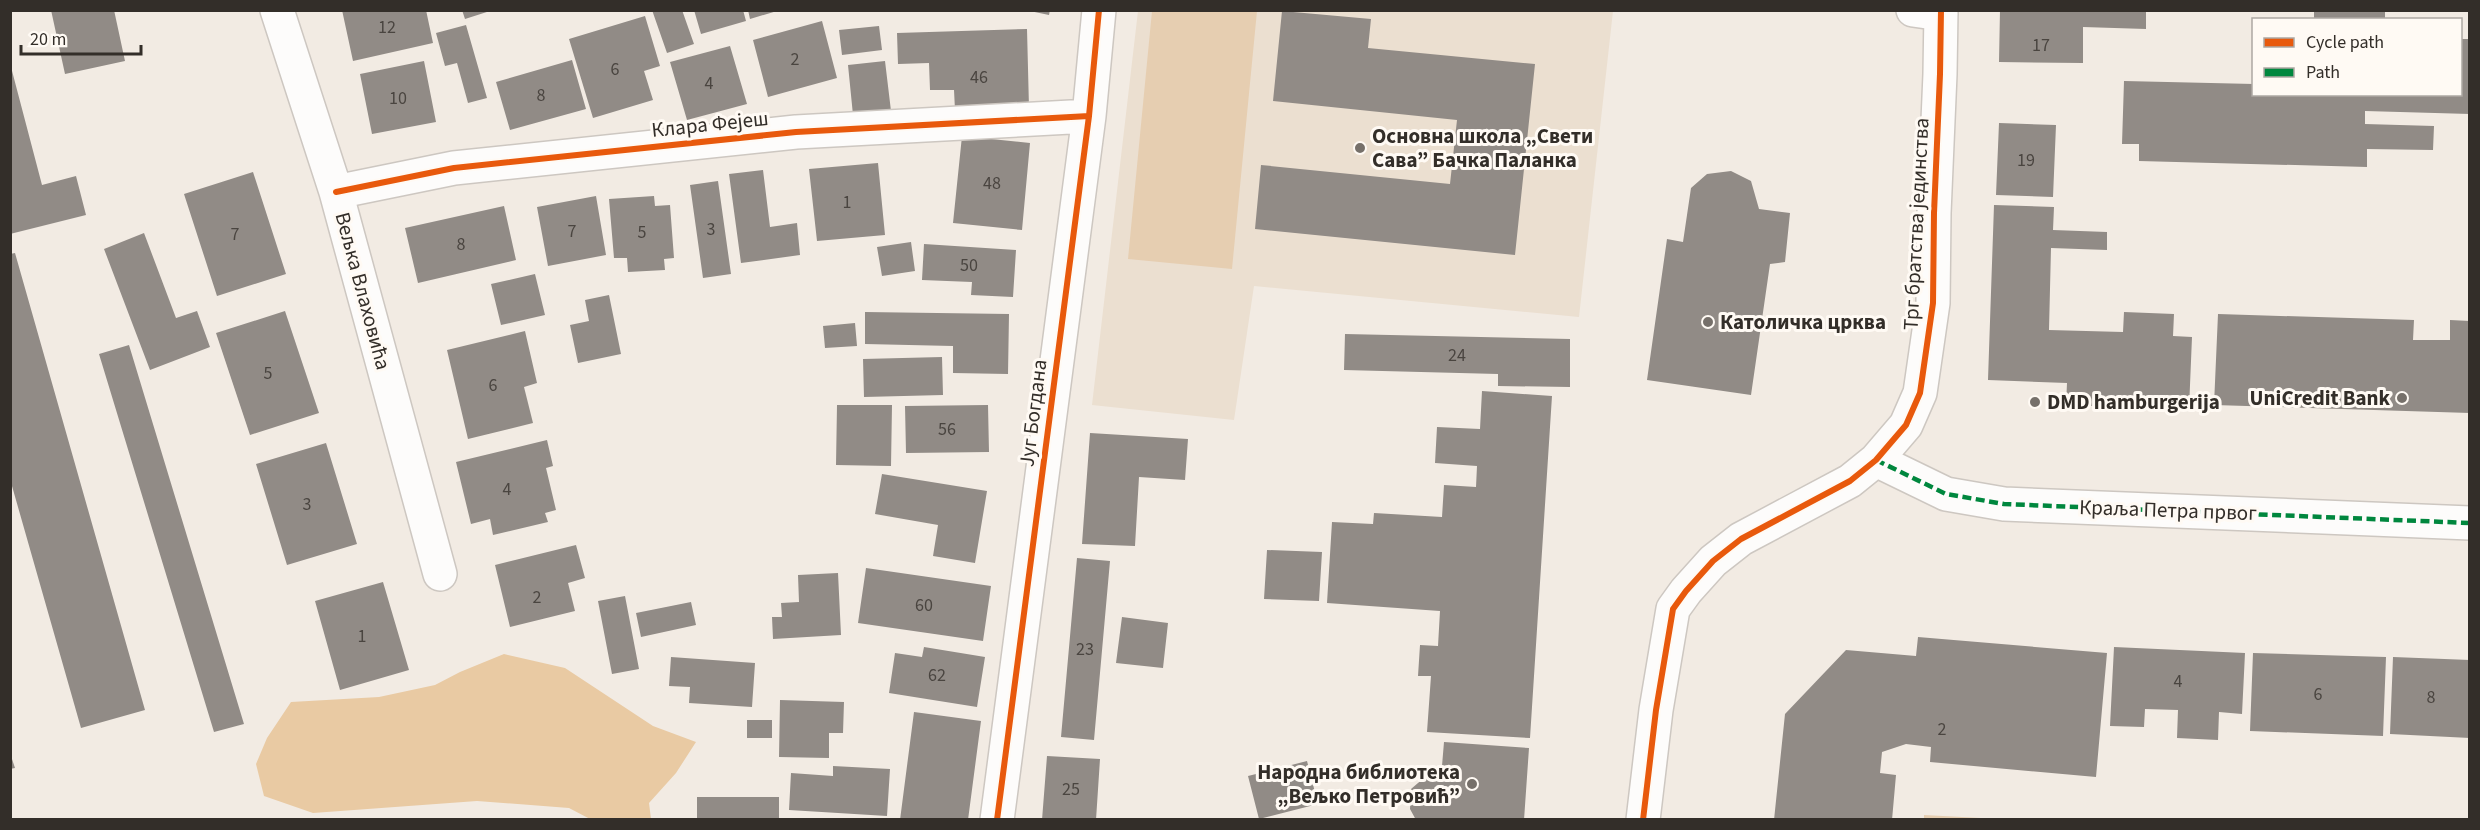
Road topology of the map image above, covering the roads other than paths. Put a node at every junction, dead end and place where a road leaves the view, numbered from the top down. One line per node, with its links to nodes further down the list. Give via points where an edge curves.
1 (277, 10): 5 (street, Вељка Влаховића)
2 (1099, 10): 4 (street, Југ Богдана)
3 (1931, 12): 6 (street, Трг братства јединства, via 1933,303 1920,393 1906,425)
4 (1089, 116): 5 (street, Клара Фејеш, via 796,132 454,168); 9 (street, Југ Богдана)
5 (336, 192): 8 (street, Вељка Влаховића)
6 (1876, 459): 7 (street, Краља Петра првог, via 1946,494 2004,504); 10 (street, Трг братства јединства, via 1850,481 1741,539 1713,561 1674,609 1656,710)
7 (2469, 522)
8 (440, 574)
9 (997, 819)
10 (1643, 819)

